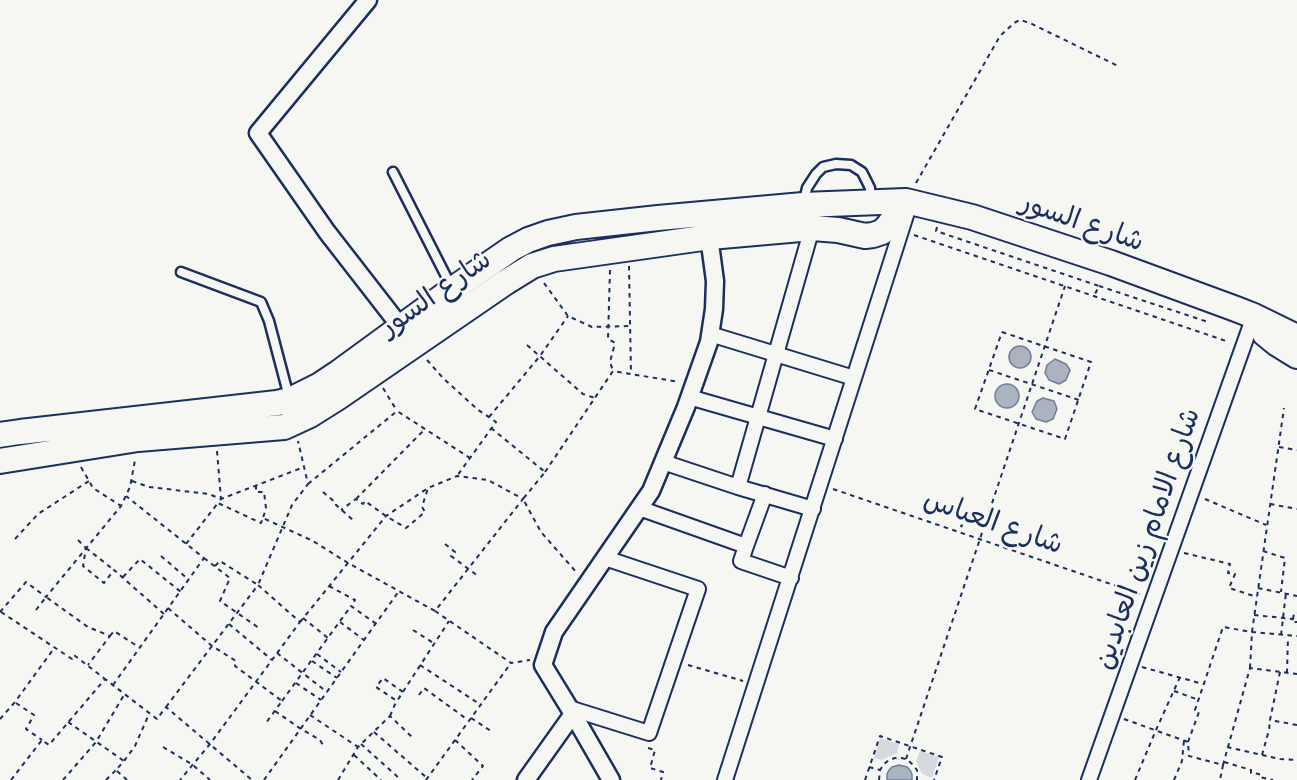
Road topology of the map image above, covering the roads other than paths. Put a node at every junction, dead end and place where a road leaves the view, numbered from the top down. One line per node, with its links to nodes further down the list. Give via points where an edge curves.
1 (368, 0): 13 (street, via 258,134)
2 (393, 172): 10 (lane)
3 (872, 202): 4 (main road, شارع السور); 5 (main road, شارع السور); 5 (lane, via 862,172 851,165 836,164 823,167 816,174)
4 (908, 202): 7 (main road, شارع السور, via 882,232 873,235); 11 (main road, شارع السور, via 972,217 1112,263); 17 (street)
5 (803, 204): 6 (main road, شارع السور)
6 (705, 213): 8 (street); 10 (main road, شارع السور, via 549,233 512,249)
7 (812, 228): 8 (main road, شارع السور); 15 (street)
8 (710, 237): 12 (street, via 715,281); 13 (main road, شارع السور, via 554,259 532,266)
9 (182, 272): 19 (lane, via 261,302)
10 (453, 289): 13 (main road, شارع السور)
11 (1247, 315): 14 (main road, شارع السور); 16 (main road, شارع السور, via 1276,343); 36 (street, شارع الامام زين العابدين, via 1243,347)
12 (710, 334): 15 (street); 18 (street)
13 (407, 336): 19 (main road, شارع السور, via 320,384); 19 (main road, شارع السور, via 374,374 310,415)
14 (1297, 337)
15 (776, 354): 17 (street); 20 (street)
16 (1297, 356)
17 (855, 378): 22 (street)
18 (692, 391): 20 (street); 24 (street)
19 (292, 412): 21 (main road, شارع السور, via 277,403); 23 (main road, شارع السور, via 276,428 138,439)
20 (758, 417): 22 (street); 25 (street)
21 (0, 435)
22 (835, 440): 28 (street)
23 (0, 461)
24 (663, 462): 25 (street); 27 (street)
25 (738, 487): 26 (street)
26 (765, 494): 28 (street); 29 (street)
27 (639, 508): 29 (street); 30 (street)
28 (813, 509): 31 (street)
29 (746, 546): 31 (street, via 741,561)
30 (604, 558): 32 (street, via 555,632 543,665); 32 (street, via 698,589 649,733)
31 (791, 578): 35 (street)
32 (571, 711): 33 (street); 34 (street)
33 (526, 780)
34 (611, 780)
35 (726, 780)
36 (1089, 780)

